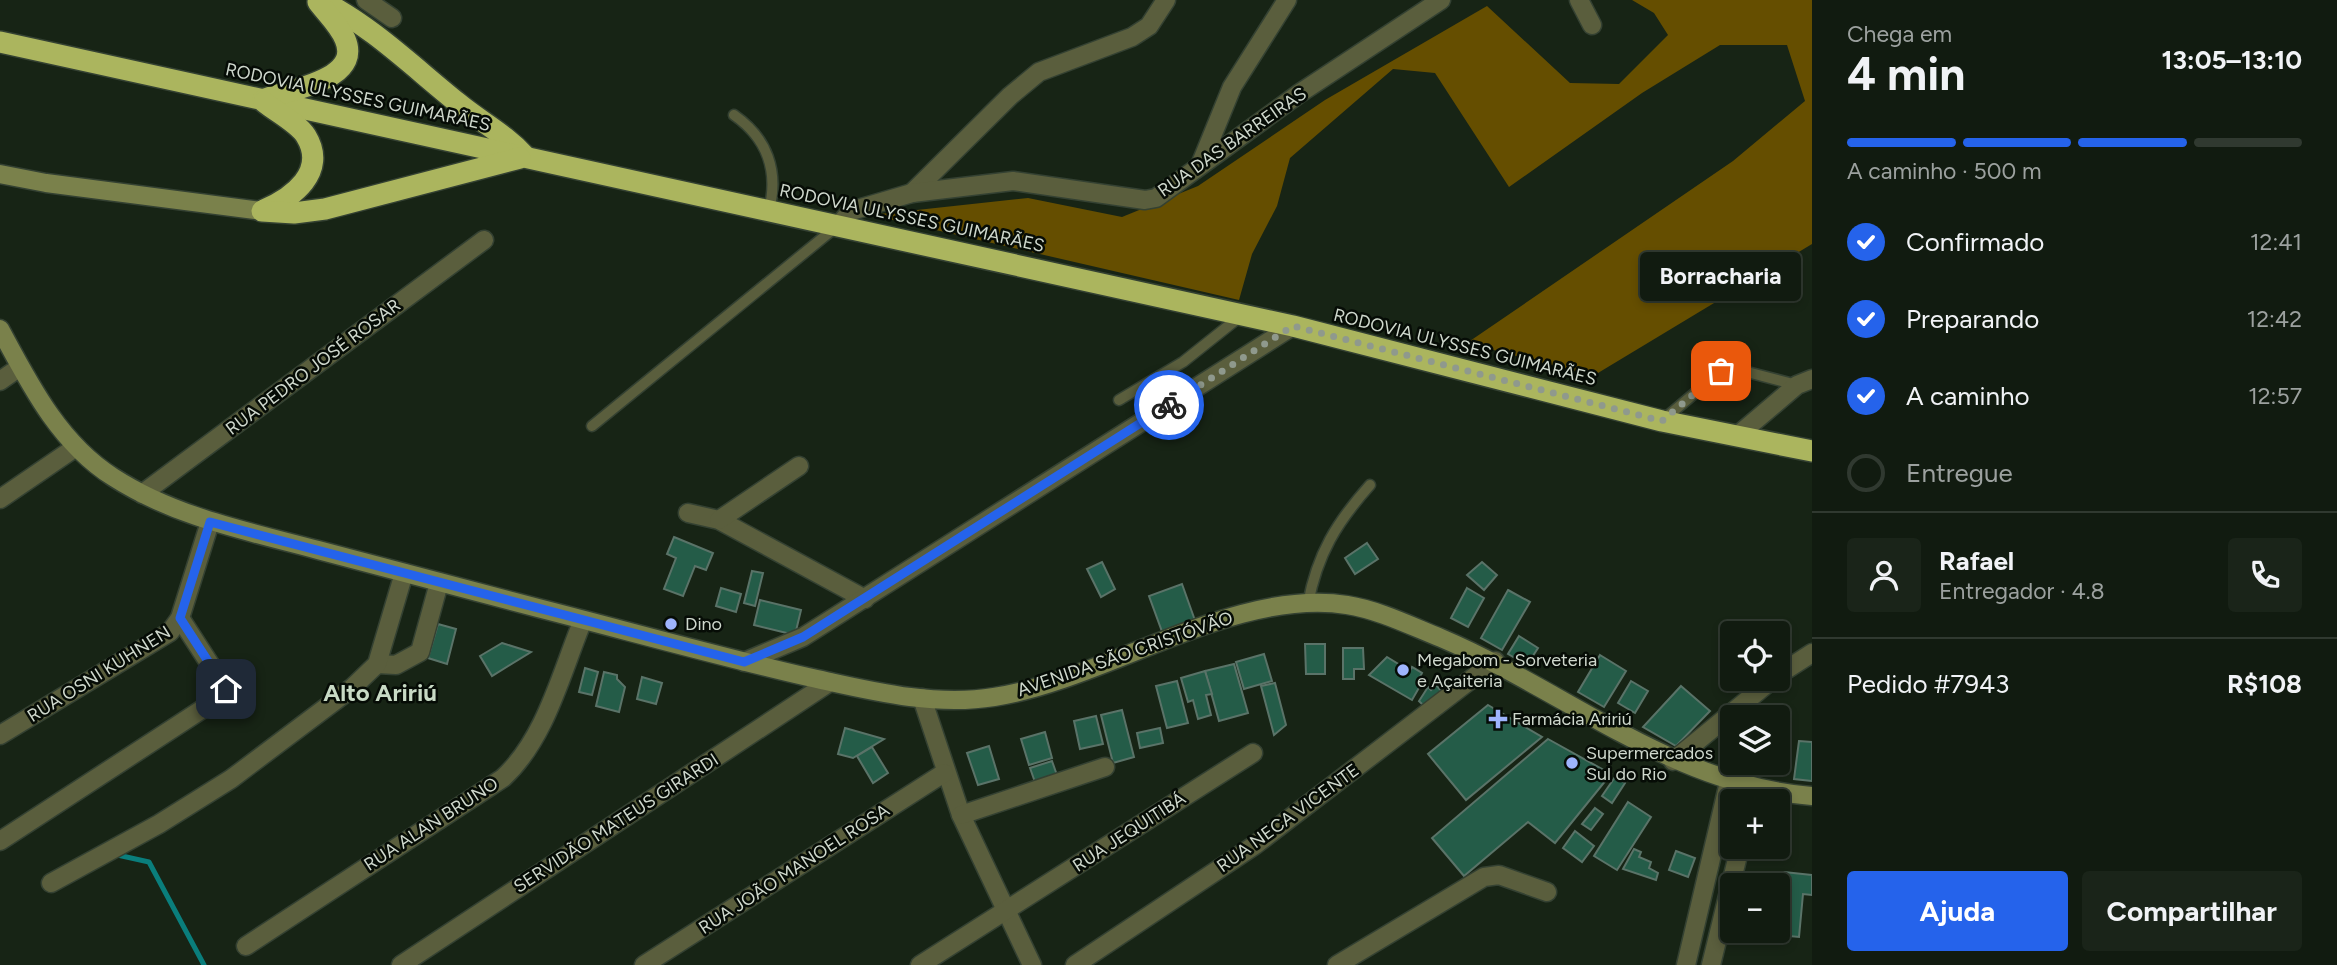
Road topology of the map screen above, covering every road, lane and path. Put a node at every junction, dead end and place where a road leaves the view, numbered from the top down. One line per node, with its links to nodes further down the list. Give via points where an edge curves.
1 (318, 0): 10 (highway, via 346,40 341,68 327,80); 12 (highway, via 361,24 461,106 508,137)
2 (366, 0): 7 (street)
3 (1166, 0): 15 (street, via 1149,26 1132,37 1039,72)
4 (1287, 0): 13 (street, via 1232,87)
5 (1441, 0): 13 (street, RUA DAS BARREIRAS)
6 (1579, 0): 8 (street)
7 (391, 18)
8 (1592, 25)
9 (0, 42): 10 (highway, RODOVIA ULYSSES GUIMARÃES)
10 (263, 100): 12 (highway, RODOVIA ULYSSES GUIMARÃES); 17 (highway, via 306,135 311,166 297,193)
11 (734, 115): 16 (lane, via 754,131 768,153 774,179)
12 (525, 156): 16 (highway, RODOVIA ULYSSES GUIMARÃES); 17 (highway, via 325,209)
13 (1200, 164): 15 (street, RUA DAS BARREIRAS, via 1166,192 1145,200 1013,181)
14 (0, 174): 17 (main road)
15 (912, 193): 18 (street, RUA DAS BARREIRAS, via 851,211)
16 (769, 210): 18 (highway, RODOVIA ULYSSES GUIMARÃES)
17 (262, 211)
18 (839, 225): 20 (highway, RODOVIA ULYSSES GUIMARÃES); 28 (lane)
19 (484, 240): 34 (street, RUA PEDRO JOSÉ ROSAR)
20 (1242, 314): 21 (highway, RODOVIA ULYSSES GUIMARÃES); 26 (lane, via 1184,362)
21 (1293, 326): 27 (highway, RODOVIA ULYSSES GUIMARÃES); 41 (street)
22 (0, 329): 23 (main road, AVENIDA SÃO CRISTÓVÃO)
23 (20, 367): 24 (street); 30 (main road, AVENIDA SÃO CRISTÓVÃO)
24 (0, 381)
25 (1805, 382): 27 (lane, via 1721,371); 29 (street)
26 (1119, 400)
27 (1662, 421): 29 (highway, RODOVIA ULYSSES GUIMARÃES)
28 (592, 426)
29 (1737, 436): 31 (highway, RODOVIA ULYSSES GUIMARÃES)
30 (76, 447): 34 (main road, AVENIDA SÃO CRISTÓVÃO); 35 (street)
31 (1812, 451)
32 (799, 466): 37 (street)
33 (1370, 485): 42 (lane, via 1330,538 1314,571)
34 (142, 494): 38 (main road, AVENIDA SÃO CRISTÓVÃO)
35 (0, 499)
36 (688, 513): 37 (street)
37 (719, 520): 41 (street)
38 (210, 522): 39 (main road, AVENIDA SÃO CRISTÓVÃO); 43 (street, RUA OSNI KUHNEN)
39 (404, 573): 40 (main road, AVENIDA SÃO CRISTÓVÃO); 48 (street)
40 (439, 583): 44 (main road, AVENIDA SÃO CRISTÓVÃO); 48 (street, via 420,652 396,666)
41 (865, 599): 47 (street, via 803,637)
42 (1308, 604): 46 (main road, AVENIDA SÃO CRISTÓVÃO, via 1347,605 1391,618); 52 (main road, AVENIDA SÃO CRISTÓVÃO, via 1245,614 996,697)
43 (180, 618): 53 (street, RUA OSNI KUHNEN, via 163,638); 63 (street, via 226,689 224,695)
44 (583, 620): 47 (main road, AVENIDA SÃO CRISTÓVÃO); 68 (street, RUA ALAN BRUNO, via 536,736 503,778)
45 (1812, 653): 49 (street)
46 (1494, 661): 55 (main road, AVENIDA SÃO CRISTÓVÃO); 73 (street, RUA NECA VICENTE, via 1255,845)
47 (744, 662): 50 (main road, AVENIDA SÃO CRISTÓVÃO)
48 (377, 664): 65 (street, via 231,779)
49 (1790, 667)
50 (830, 682): 52 (main road, AVENIDA SÃO CRISTÓVÃO); 69 (street, SERVIDÃO MATEUS GIRARDI)
51 (1758, 691): 55 (street)
52 (922, 698): 57 (street)
53 (0, 735)
54 (1253, 753): 67 (street, RUA JEQUITIBÁ)
55 (1673, 761): 58 (main road, AVENIDA SÃO CRISTÓVÃO)
56 (1105, 767): 62 (street)
57 (944, 773): 62 (street); 70 (street, RUA JOÃO MANOEL ROSA)
58 (1729, 782): 59 (main road, AVENIDA SÃO CRISTÓVÃO); 75 (street)
59 (1742, 789)
60 (1790, 795): 61 (main road, AVENIDA SÃO CRISTÓVÃO)
61 (1812, 796)
62 (961, 815): 67 (street)
63 (0, 841)
64 (1737, 859): 76 (street)
65 (51, 883)
66 (1547, 892): 74 (street, via 1499,875 1484,877)
67 (1005, 912): 71 (street, RUA JEQUITIBÁ); 72 (street)
68 (246, 946)
69 (401, 965)
70 (644, 965)
71 (920, 965)
72 (1032, 965)
73 (1075, 965)
74 (1337, 965)
75 (1686, 965)
76 (1711, 965)

